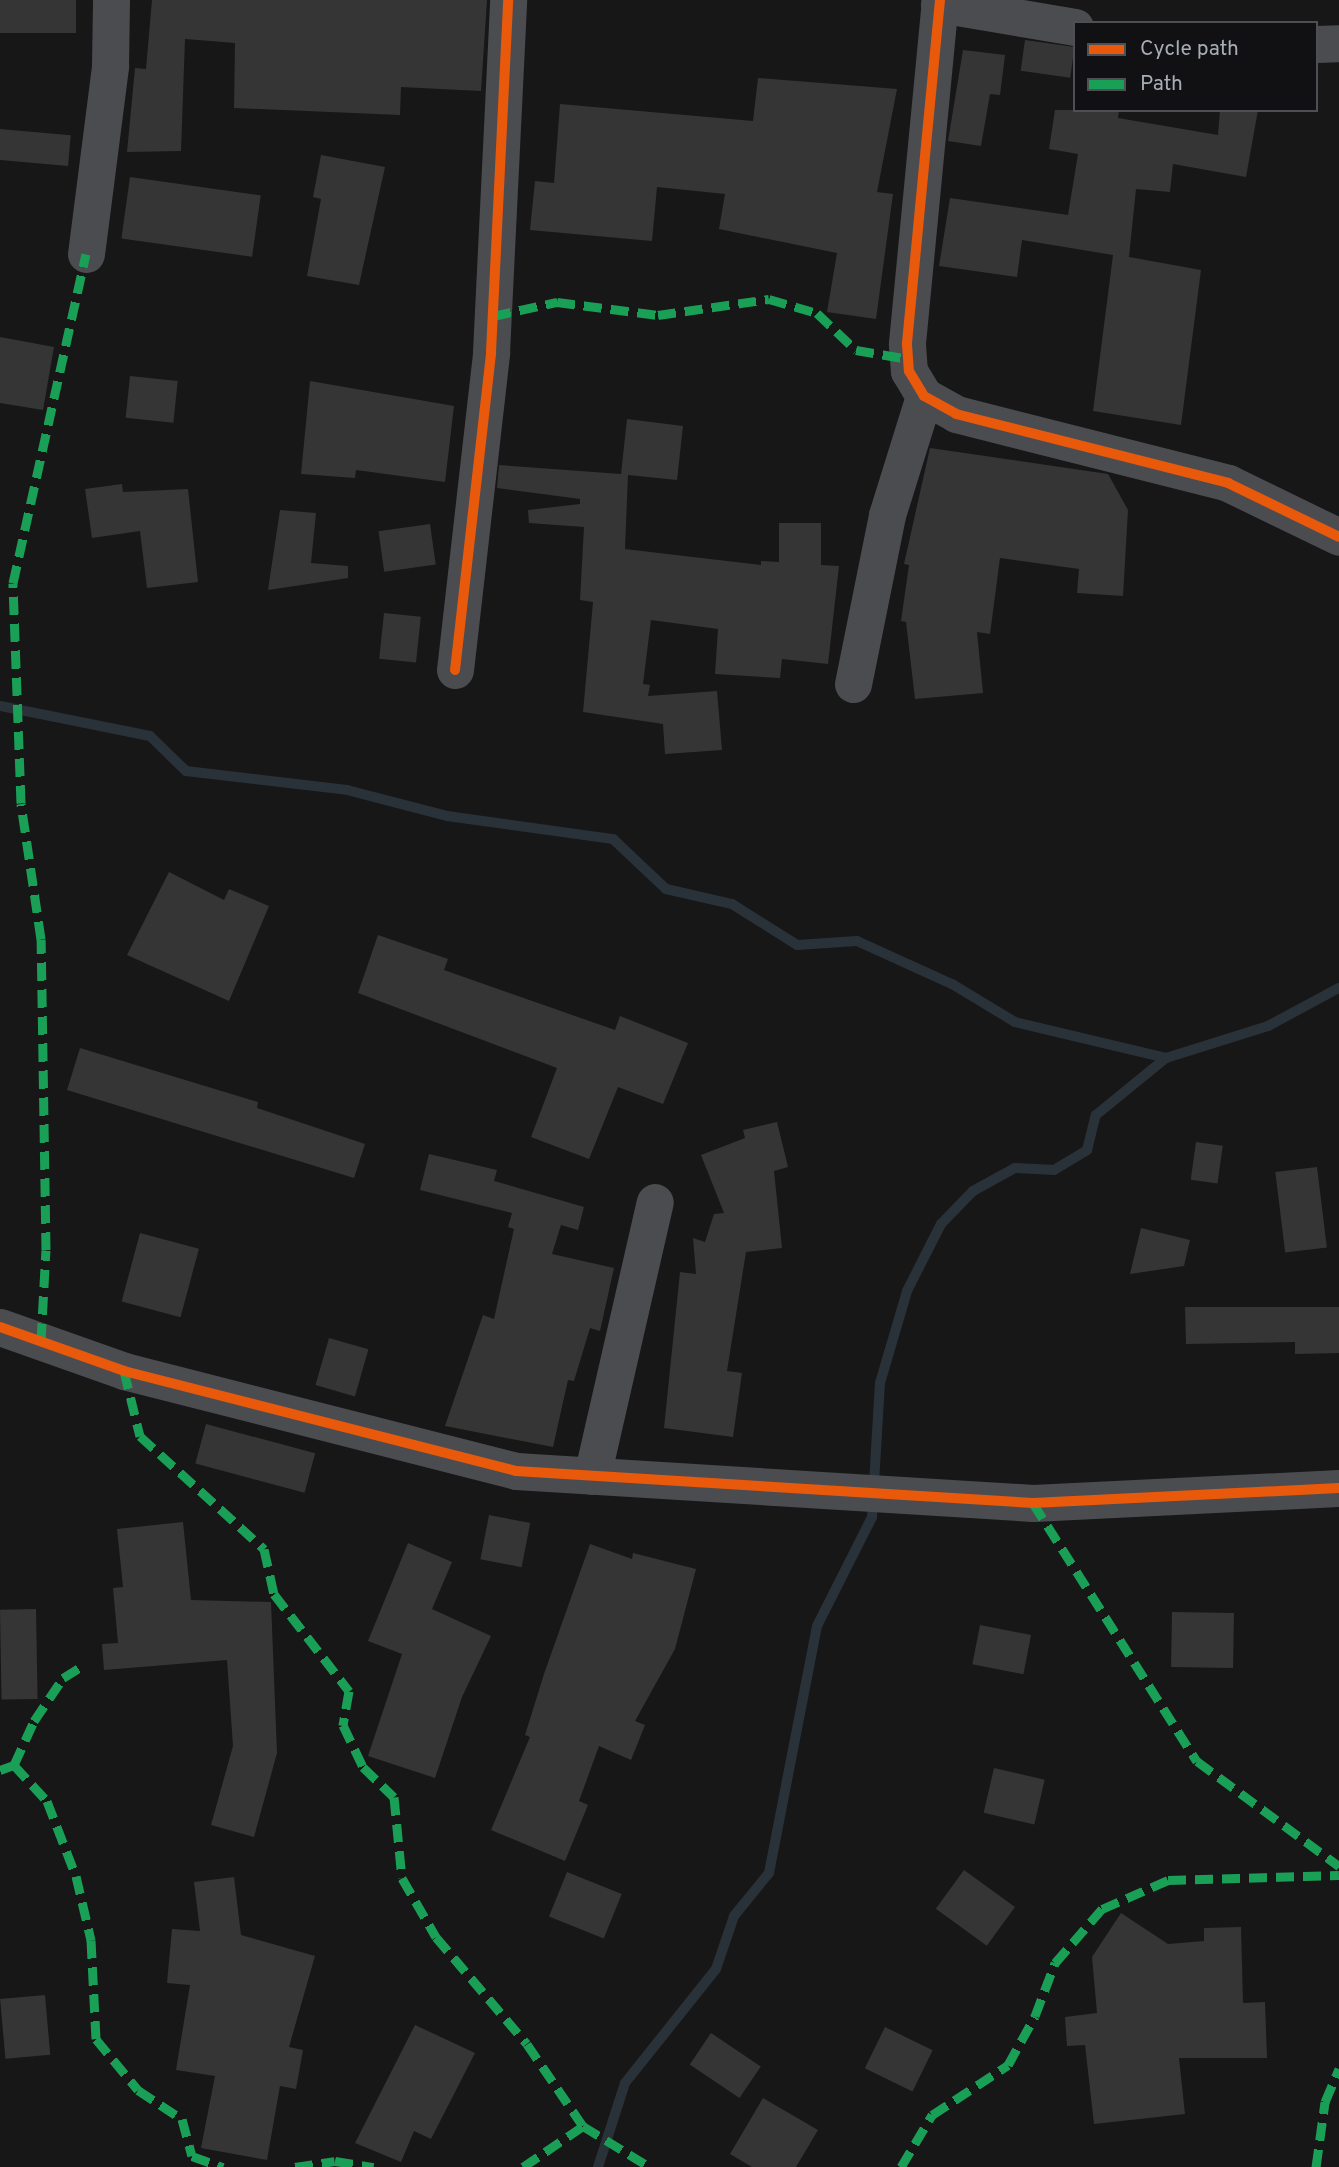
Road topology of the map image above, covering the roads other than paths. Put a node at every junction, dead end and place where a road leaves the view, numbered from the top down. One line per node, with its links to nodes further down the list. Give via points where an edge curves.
1 (111, 0): 7 (street, via 110,66)
2 (508, 0): 10 (street, via 491,352)
3 (940, 2): 4 (street); 8 (street, via 907,344 909,371)
4 (1073, 27)
5 (1339, 43): 6 (street)
6 (1318, 44)
7 (86, 254)
8 (924, 396): 9 (street, via 956,414 1228,483); 11 (street, via 887,515)
9 (1339, 537)
10 (455, 670)
11 (853, 684)
12 (655, 1202): 14 (street)
13 (0, 1327): 14 (street, via 124,1371 503,1467)
14 (592, 1476): 15 (street, via 1032,1503)
15 (1339, 1488)

